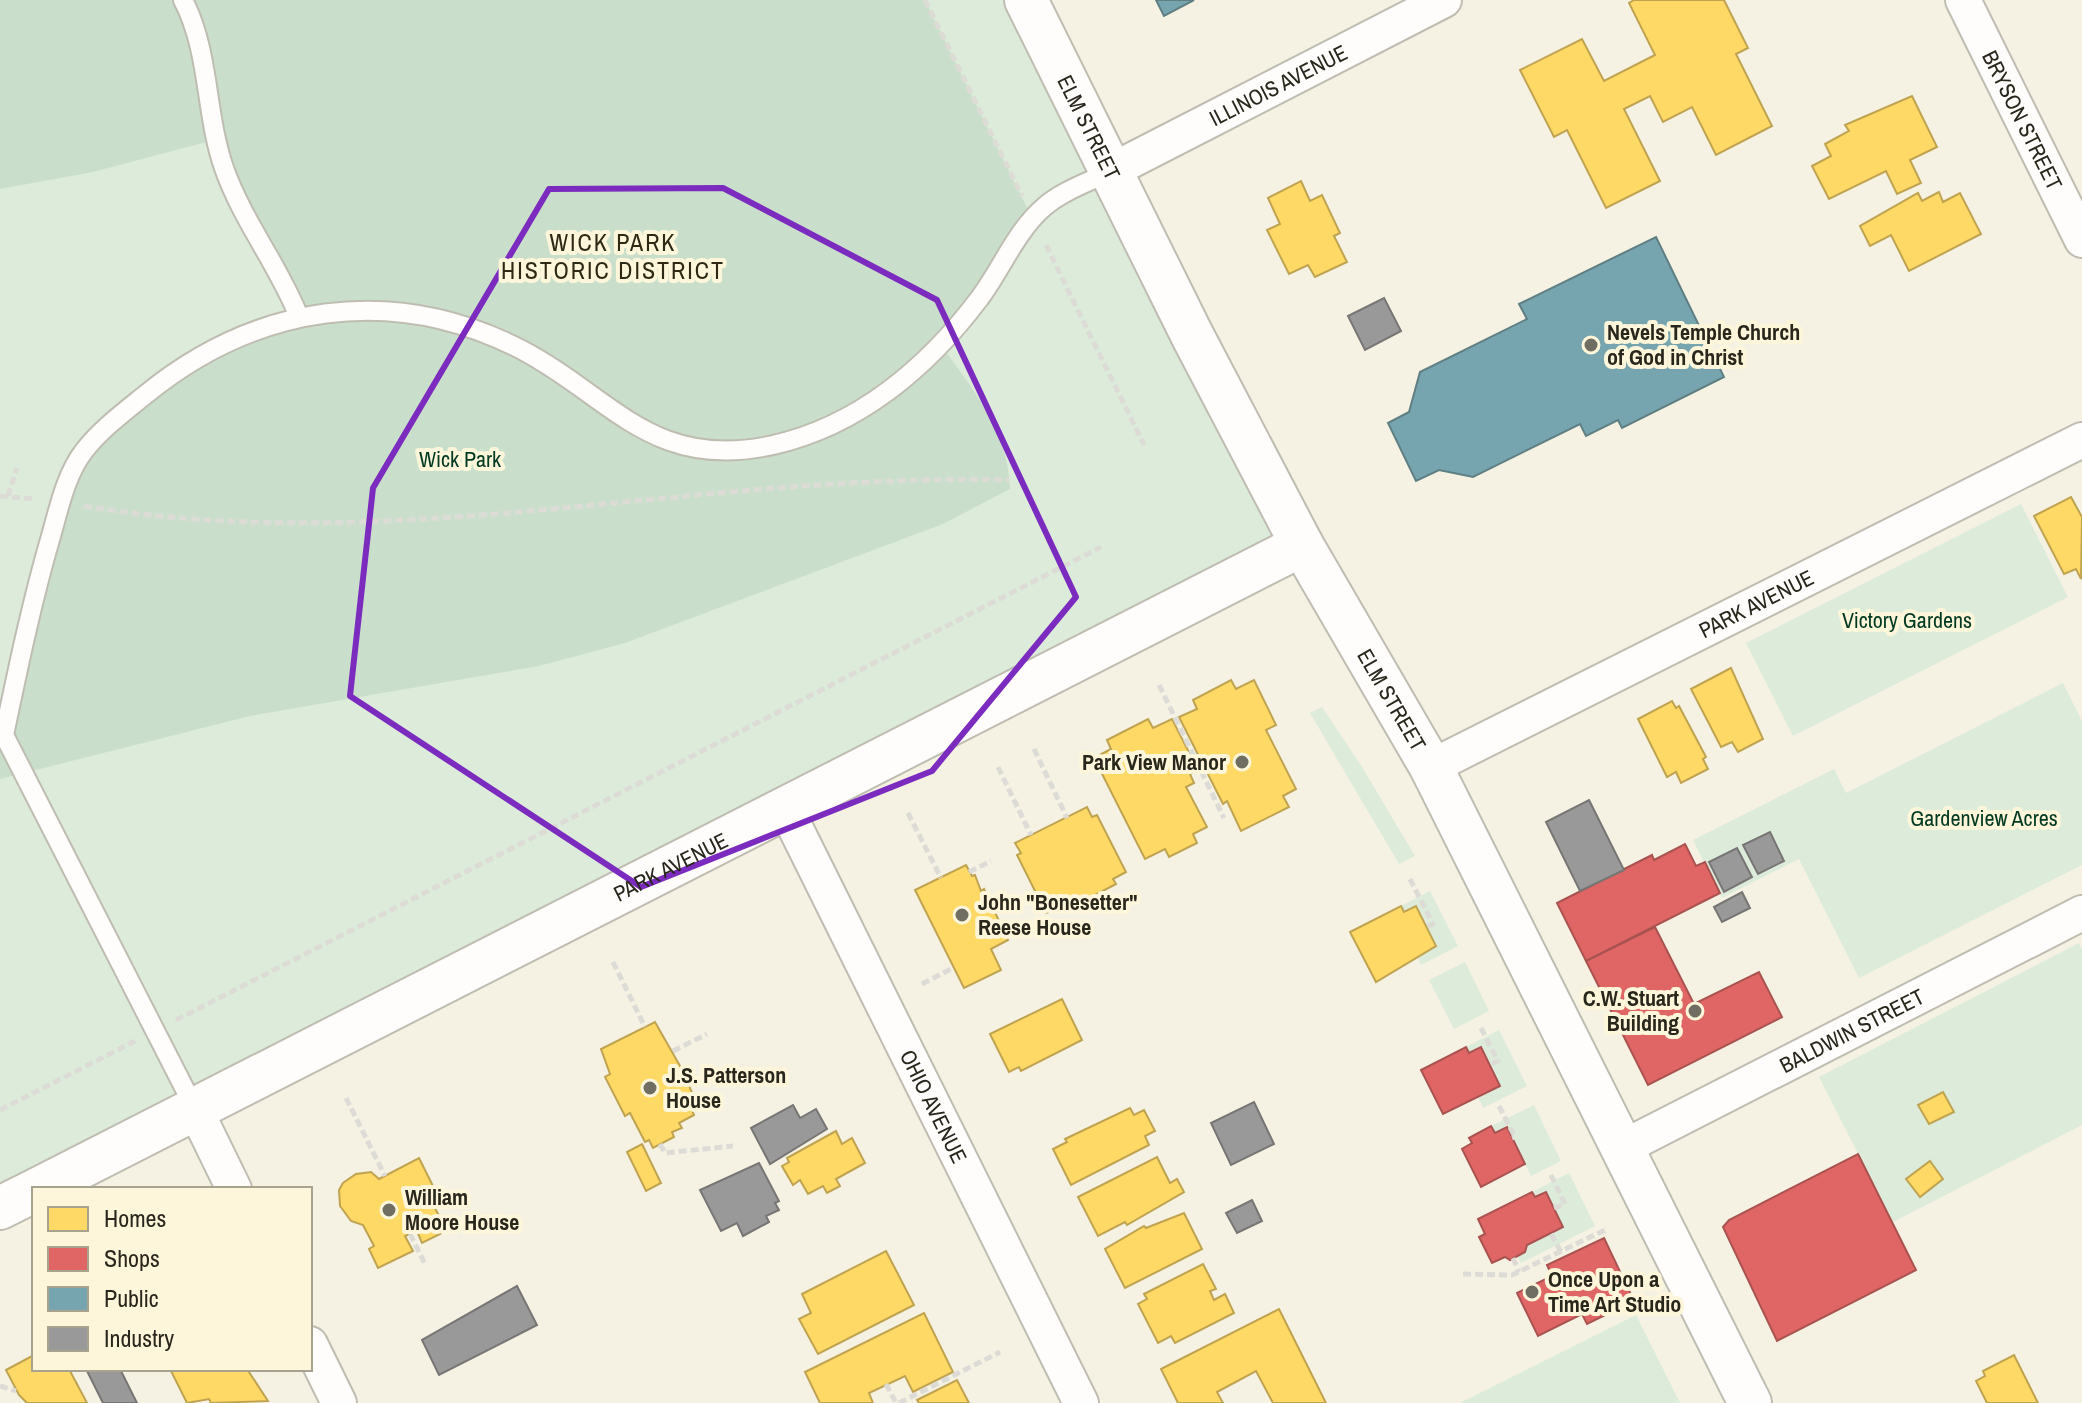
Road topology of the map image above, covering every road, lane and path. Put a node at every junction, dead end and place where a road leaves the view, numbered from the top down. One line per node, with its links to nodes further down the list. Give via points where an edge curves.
1 (183, 0): 7 (lane, via 222,163 247,225 284,279)
2 (1026, 0): 5 (street, ELM STREET)
3 (1444, 0): 5 (street, ILLINOIS AVENUE)
4 (1963, 0): 6 (street, BRYSON STREET)
5 (1111, 171): 7 (lane, via 1047,204 1032,218 978,300 933,353 894,387 857,413 773,445 730,451 657,438 521,350 452,323 394,312); 14 (street, ELM STREET)
6 (2082, 240)
7 (299, 317): 13 (lane, via 229,340 163,380 83,453)
8 (2082, 440): 20 (street, PARK AVENUE)
9 (17, 468): 12 (path)
10 (1009, 480): 13 (path, via 871,482 325,524 185,519)
11 (0, 496): 12 (path)
12 (8, 496): 13 (path)
13 (60, 502): 17 (lane)
14 (1302, 545): 20 (street, ELM STREET); 21 (street, PARK AVENUE)
15 (1101, 547): 39 (path)
16 (1159, 685): 24 (path)
17 (2, 734): 39 (lane)
18 (1034, 749): 23 (path)
19 (998, 767): 25 (path)
20 (1431, 767): 50 (street, ELM STREET)
21 (786, 809): 45 (street, PARK AVENUE); 73 (street, OHIO AVENUE)
22 (908, 813): 28 (path)
23 (1067, 818)
24 (1224, 818)
25 (1031, 835)
26 (991, 861): 27 (path)
27 (969, 872)
28 (941, 878)
29 (1410, 879): 33 (path, via 1433,924)
30 (1089, 898): 31 (path)
31 (1093, 907)
32 (2082, 913): 50 (street, BALDWIN STREET)
33 (1427, 927)
34 (613, 962): 37 (path)
35 (953, 968): 36 (path)
36 (922, 984)
37 (645, 1027)
38 (1481, 1028): 42 (path, via 1498,1061)
39 (155, 1031): 45 (lane); 46 (path)
40 (707, 1034): 41 (path)
41 (673, 1051)
42 (1489, 1065)
43 (346, 1098): 52 (path)
44 (1499, 1106): 47 (path)
45 (195, 1109): 53 (street, PARK AVENUE); 54 (street)
46 (0, 1110)
47 (1512, 1138)
48 (660, 1144): 49 (path, via 665,1153)
49 (733, 1146)
50 (1622, 1148): 74 (street, ELM STREET)
51 (1551, 1175): 57 (path, via 1565,1204)
52 (385, 1176)
53 (42, 1187)
54 (233, 1187)
55 (32, 1192): 56 (street, PARK AVENUE)
56 (0, 1208)
57 (1554, 1208)
58 (1605, 1230): 61 (path)
59 (410, 1234): 63 (path)
60 (1551, 1234): 61 (path)
61 (1561, 1252): 64 (path)
62 (1513, 1258): 64 (path)
63 (425, 1264)
64 (1519, 1272): 65 (path)
65 (1463, 1274)
66 (312, 1348): 71 (street)
67 (1000, 1352): 72 (path)
68 (886, 1384): 72 (path)
69 (0, 1386): 70 (path)
70 (16, 1391)
71 (339, 1403)
72 (898, 1403)
73 (1081, 1403)
74 (1750, 1403)

